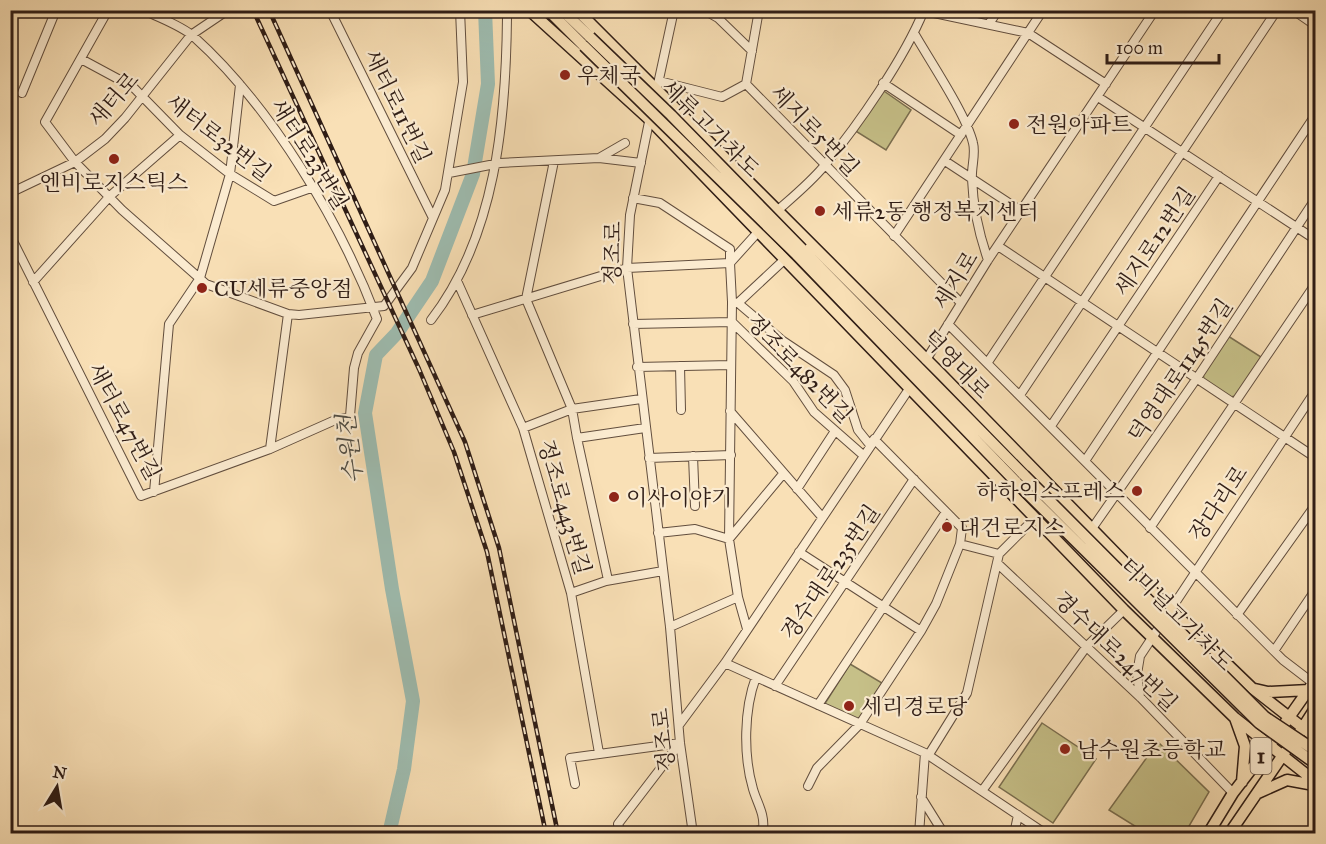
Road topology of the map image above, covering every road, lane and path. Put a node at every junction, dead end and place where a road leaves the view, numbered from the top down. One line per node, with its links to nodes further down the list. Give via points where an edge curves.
1 (56, 10): 37 (street)
2 (108, 10): 31 (street)
3 (144, 10): 28 (street, 새터로23번길)
4 (228, 10): 28 (street, 새터로)
5 (460, 10): 55 (street, via 464,82)
6 (510, 10): 53 (street, via 506,84)
7 (529, 10): 41 (main road)
8 (548, 10): 29 (main road)
9 (562, 10): 29 (main road)
10 (577, 10): 35 (main road, 덕영대로)
11 (674, 10): 35 (street, 정조로)
12 (704, 10): 30 (street, via 718,18)
13 (759, 10): 30 (street, 세지로5번길)
14 (972, 10): 23 (street)
15 (998, 10): 24 (street)
16 (1043, 10): 27 (street)
17 (1155, 10): 34 (street, 세지로)
18 (1223, 10): 43 (street)
19 (1277, 10): 47 (street, 세지로12번길)
20 (1293, 10): 25 (street)
21 (331, 11): 67 (street, 새터로11번길)
22 (923, 11): 23 (street); 26 (street)
23 (973, 21): 24 (street)
24 (989, 24): 27 (street)
25 (1316, 26)
26 (914, 33): 32 (street); 42 (street)
27 (1028, 33): 34 (street); 42 (street)
28 (191, 34): 36 (street, 새터로23번길); 39 (street, 새터로)
29 (587, 42): 74 (main road, 세류고가차도, bridge)
30 (752, 51): 33 (street, 세지로5번길)
31 (81, 58): 39 (street, 새터로32번길, via 133,87); 51 (street, via 45,122)
32 (883, 83): 45 (street); 54 (street)
33 (746, 84): 35 (street, 세지로5번길, via 722,97); 54 (street, 세지로5번길)
34 (1106, 84): 38 (street, 세지로)
35 (658, 85): 41 (street, 정조로); 65 (main road, 덕영대로)
36 (240, 86): 56 (street); 59 (street, 새터로23번길, via 258,104)
37 (22, 93)
38 (1098, 96): 43 (street); 66 (street, 세지로)
39 (141, 97): 44 (street, 새터로32번길); 51 (street, 새터로, via 105,139)
40 (1316, 114): 64 (street)
41 (650, 120): 52 (street, 정조로); 69 (main road)
42 (967, 127): 45 (street); 58 (street, via 974,144)
43 (1144, 127): 47 (street); 80 (street)
44 (180, 135): 56 (street, 새터로32번길); 61 (street)
45 (961, 135): 50 (street)
46 (625, 143): 48 (street)
47 (1182, 152): 57 (street); 85 (street, 세지로12번길)
48 (599, 158): 49 (street); 52 (street)
49 (554, 161): 53 (street); 84 (street)
50 (945, 161): 58 (street); 71 (street)
51 (75, 162): 60 (street, 새터로); 61 (street)
52 (641, 163): 62 (street, 정조로)
53 (491, 166): 55 (street); 82 (street, via 484,213)
54 (824, 166): 65 (street); 71 (street, 세지로5번길)
55 (452, 173): 67 (street)
56 (230, 174): 59 (street, 새터로32번길, via 274,201); 79 (street)
57 (1219, 176): 64 (street); 95 (street, 세지로12번길)
58 (972, 179): 66 (street); 76 (street, via 979,235)
59 (311, 188): 88 (street, 새터로23번길, via 330,218)
60 (10, 193)
61 (110, 196): 79 (street); 81 (street)
62 (633, 198): 77 (street, via 660,202 730,249); 78 (street, 정조로)
63 (1316, 198): 68 (street, 덕영대로1145번길)
64 (1256, 201): 68 (street); 96 (street)
65 (778, 210): 97 (main road, 덕영대로)
66 (1021, 211): 73 (street, 세지로)
67 (433, 218): 88 (street, via 412,268 384,306)
68 (1296, 227): 72 (street); 102 (street, 덕영대로1145번길)
69 (758, 232): 75 (main road); 77 (street)
70 (10, 235): 81 (street, 새터로47번길)
71 (894, 236): 87 (street, 세지로5번길)
72 (1316, 240)
73 (998, 246): 76 (street, 세지로); 80 (street, 세지로12번길)
74 (799, 251): 116 (main road, 덕영대로)
75 (784, 260): 86 (street); 103 (main road)
76 (988, 260): 87 (street, 세지로)
77 (730, 263): 78 (street); 86 (street)
78 (627, 268): 84 (street); 93 (street, 정조로)
79 (200, 278): 89 (street, via 206,284); 132 (street, via 169,324)
80 (1045, 278): 85 (street, 세지로12번길); 98 (street)
81 (33, 282): 132 (street, 새터로47번길, via 141,496)
82 (458, 282): 90 (street, 정조로443번길); 91 (street)
83 (1316, 283): 108 (street)
84 (526, 299): 90 (street); 109 (street)
85 (1081, 301): 95 (street, 세지로12번길); 106 (street)
86 (735, 302): 92 (street); 120 (street, via 834,375 845,390 858,430)
87 (961, 303): 94 (street, 세지로)
88 (373, 309): 89 (street); 121 (street, 새터로47번길, via 377,319 358,353 350,416)
89 (288, 314): 121 (street)
90 (472, 315): 114 (street, 정조로443번길)
91 (431, 320)
92 (732, 322): 93 (street, 정조로482번길); 99 (street); 117 (street, 정조로482번길, via 793,381 814,412)
93 (633, 324): 101 (street, 정조로)
94 (948, 324): 97 (street, 세지로); 98 (street)
95 (1118, 326): 96 (street, 세지로12번길); 113 (street)
96 (1158, 351): 102 (street, 세지로12번길); 127 (street)
97 (926, 360): 104 (main road, 덕영대로)
98 (988, 362): 106 (street)
99 (731, 365): 100 (street); 111 (street)
100 (680, 366): 101 (street); 110 (street)
101 (637, 368): 107 (street, 정조로)
102 (1197, 378): 108 (street, 세지로12번길); 133 (street, 덕영대로1145번길)
103 (909, 389): 112 (main road); 120 (street)
104 (954, 389): 116 (main road); 140 (main road, 덕영대로)
105 (1316, 390): 118 (street, 장다리로)
106 (1020, 395): 113 (street)
107 (641, 399): 109 (street); 115 (street, 정조로)
108 (1235, 403): 118 (street, 세지로12번길); 139 (street)
109 (572, 409): 114 (street); 119 (street)
110 (681, 410)
111 (730, 410): 122 (street); 128 (street)
112 (930, 411): 116 (main road); 138 (main road)
113 (1051, 426): 127 (street)
114 (523, 428): 151 (street, 정조로443번길)
115 (645, 428): 119 (street); 125 (street, 정조로)
116 (973, 430): 130 (main road, 덕영대로)
117 (835, 431): 123 (street, 정조로482번길); 131 (street)
118 (1285, 437): 126 (street, 세지로12번길); 147 (street, 장다리로)
119 (577, 438): 148 (street)
120 (872, 442): 123 (street); 129 (street)
121 (270, 449): 132 (street, 새터로47번길)
122 (731, 455): 124 (street); 142 (street)
123 (863, 455): 137 (street)
124 (693, 456): 125 (street); 135 (street)
125 (649, 458): 141 (street, 정조로)
126 (1316, 458)
127 (1085, 461): 133 (street)
128 (783, 474): 131 (street); 142 (street)
129 (914, 479): 136 (street); 149 (street, 경수대로235번길)
130 (1020, 479): 179 (main road, 터미널고가차도, bridge, via 1265,717); 183 (main road, 터미널고가차도, bridge, via 1259,723)
131 (797, 489): 137 (street)
132 (154, 492)
133 (1117, 494): 139 (street); 140 (street, 덕영대로1145번길)
134 (1316, 504): 156 (street)
135 (695, 507)
136 (946, 512): 143 (street, via 962,528); 153 (street)
137 (822, 517): 144 (street)
138 (1034, 519): 145 (street); 154 (main road)
139 (1150, 528): 147 (street)
140 (1091, 530): 155 (main road, 덕영대로)
141 (658, 533): 142 (street, via 694,529); 146 (street, 정조로)
142 (729, 539): 152 (street)
143 (960, 544): 145 (street); 159 (street)
144 (799, 552): 149 (street); 158 (street)
145 (998, 558): 161 (street, 경수대로247번길); 181 (street, via 967,693)
146 (663, 571): 148 (street); 157 (street, 정조로)
147 (1194, 572): 155 (street, 장다리로); 156 (street)
148 (607, 581): 151 (street)
149 (844, 581): 153 (street); 166 (street, 경수대로235번길)
150 (1316, 590): 162 (street)
151 (572, 593): 180 (street, 정조로443번길)
152 (738, 597): 157 (street); 158 (street)
153 (883, 605): 159 (street); 169 (street)
154 (1124, 610): 160 (main road); 161 (street)
155 (1171, 610): 160 (street, 장다리로); 167 (main road, 덕영대로)
156 (1237, 615): 162 (street)
157 (670, 627): 174 (street, 정조로)
158 (747, 629): 163 (street)
159 (921, 631): 173 (street)
160 (1153, 637): 168 (street, via 1140,656); 171 (main road)
161 (1087, 646): 168 (street, 경수대로247번길); 188 (street)
162 (1274, 651): 165 (street)
163 (725, 663): 164 (street); 174 (street)
164 (756, 677): 166 (street); 195 (street, via 750,693 747,746 752,787 764,819 763,829)
165 (1312, 684): 167 (main road, via 1268,692); 172 (main road, 1)
166 (775, 686): 169 (street)
167 (1252, 688): 172 (main road, 덕영대로)
168 (1140, 697): 189 (street, 경수대로247번길)
169 (818, 705): 173 (street)
170 (1316, 707): 175 (main road, 1)
171 (1235, 718): 178 (main road); 184 (main road, via 1245,746)
172 (1288, 719): 175 (main road, 덕영대로); 178 (main road, 1)
173 (860, 724): 181 (street); 187 (street, via 818,768)
174 (679, 725): 177 (street, 정조로)
175 (1302, 729): 176 (main road, 덕영대로); 182 (main road, 1)
176 (1316, 738)
177 (680, 743): 180 (street); 193 (street, via 618,824); 194 (street, 정조로)
178 (1269, 746): 182 (main road); 184 (main road, 1)
179 (1316, 751)
180 (599, 753): 186 (street, via 570,758)
181 (926, 755): 188 (street); 191 (street)
182 (1282, 756): 185 (main road); 190 (main road, 1)
183 (1316, 764)
184 (1242, 782): 189 (main road, 1)
185 (1316, 783): 190 (main road, via 1287,780)
186 (575, 784)
187 (808, 786)
188 (982, 791): 192 (street)
189 (1233, 794): 200 (main road, 1)
190 (1255, 794): 201 (main road, 1)
191 (921, 796): 196 (street); 197 (street)
192 (1018, 815): 198 (street); 199 (street)
193 (621, 834)
194 (693, 834)
195 (746, 834)
196 (918, 834)
197 (944, 834)
198 (1014, 834)
199 (1046, 834)
200 (1208, 834)
201 (1229, 834)

